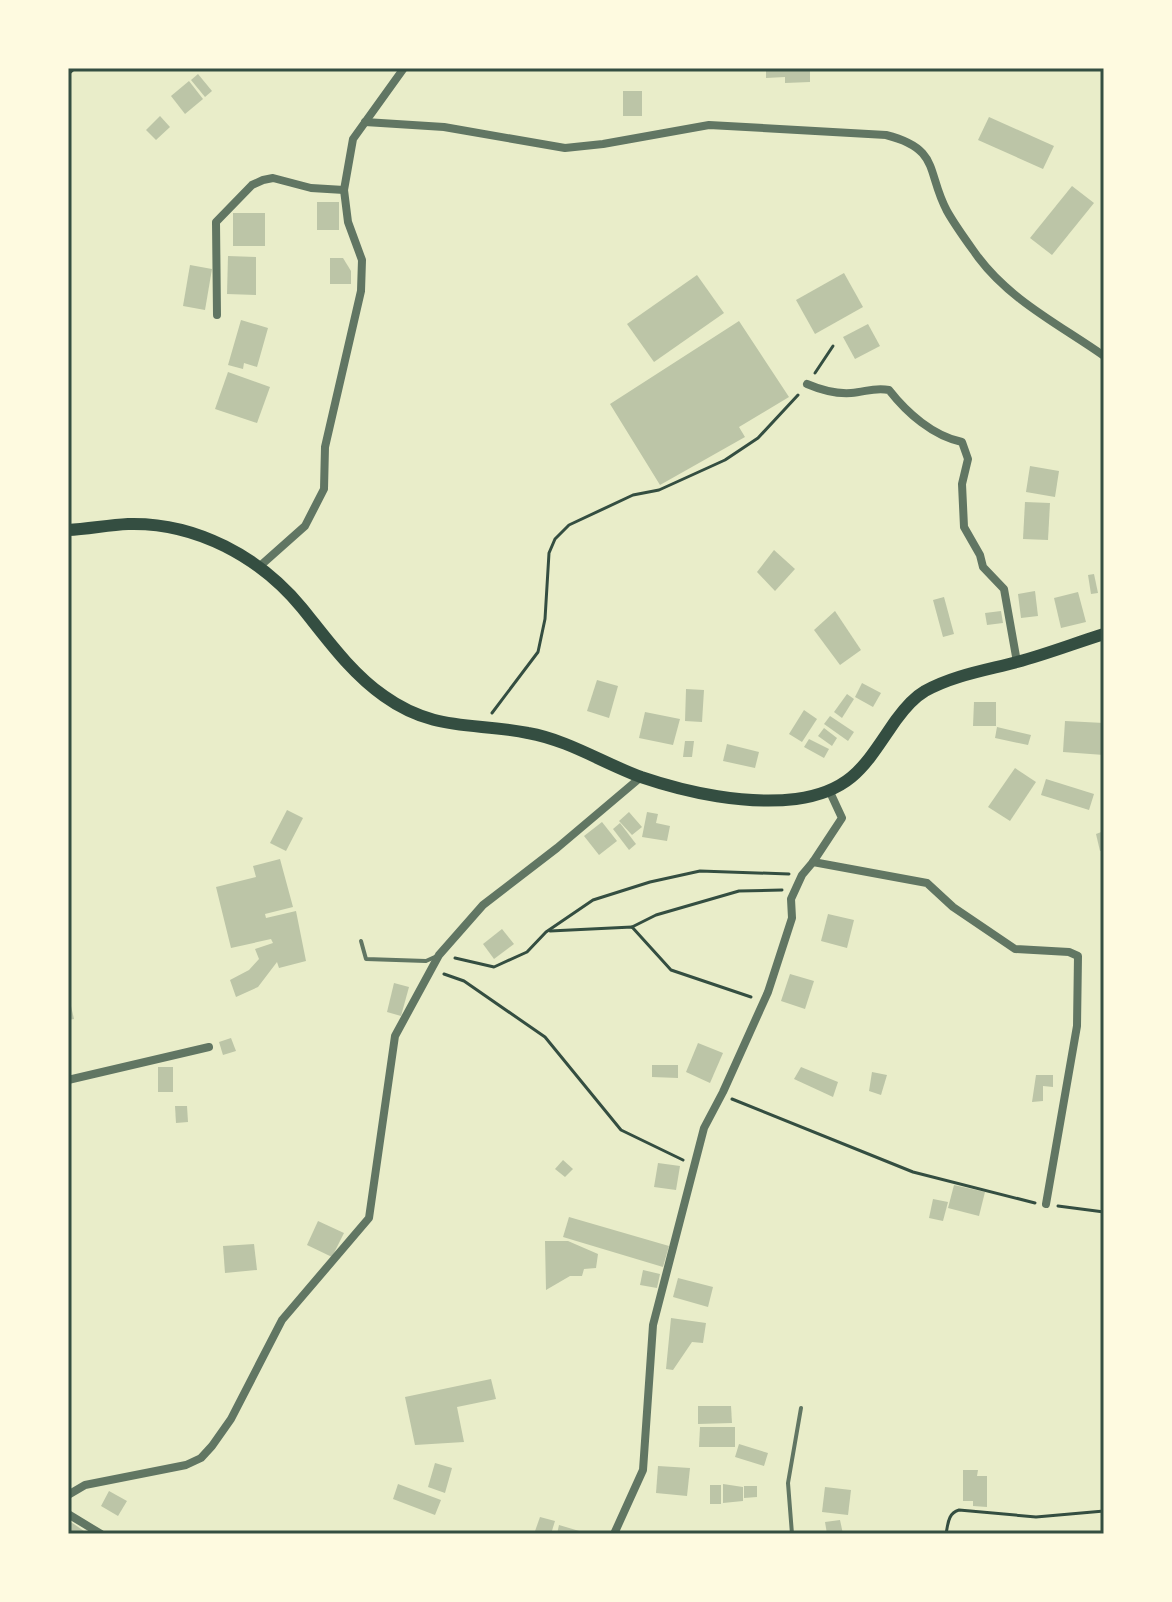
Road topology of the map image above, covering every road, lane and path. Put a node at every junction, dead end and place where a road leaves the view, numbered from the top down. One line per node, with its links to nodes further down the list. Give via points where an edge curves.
1 (75, 68): 3 (path)
2 (404, 68): 4 (street)
3 (68, 74)
4 (365, 122): 5 (street, via 353,139); 8 (street, via 444,127 565,148 709,125 901,139 930,162 946,209 1002,287)
5 (344, 190): 6 (street, via 273,178 252,185 216,222); 11 (street, via 348,222 362,260 361,291 325,447 324,489 305,526)
6 (217, 315)
7 (833, 346): 9 (path)
8 (1104, 356)
9 (807, 384): 13 (street, via 852,393 874,387 889,390 944,438 962,442 968,459 962,484 964,527 983,567 1004,589); 14 (path, via 758,438 725,460 659,490 633,495 569,525 555,539 538,652)
10 (68, 530): 11 (main road, via 129,524 177,529 222,544)
11 (260, 566): 14 (main road, via 357,674 384,696 450,725)
12 (1104, 634): 13 (main road)
13 (1017, 662): 16 (main road, via 922,693 856,776)
14 (485, 728): 15 (main road, via 560,742)
15 (641, 777): 16 (main road, via 731,798 797,799); 23 (street, via 483,905)
16 (829, 790): 17 (street, via 842,818)
17 (813, 862): 18 (street); 30 (street, via 927,883 1015,949 1078,956 1077,1026)
18 (802, 875): 19 (street); 21 (path, via 700,871 650,882 593,900)
19 (791, 899): 20 (path, via 792,890 739,891); 25 (street, via 792,918)
20 (632, 927): 21 (path); 25 (path, via 671,970 752,997)
21 (546, 932): 23 (path, via 527,952 494,967)
22 (361, 941): 23 (lane, via 366,959 426,961)
23 (439, 955): 24 (street)
24 (433, 970): 29 (path, via 464,981 545,1037 621,1130); 33 (street, via 395,1036 369,1218 282,1320 231,1419 201,1458 186,1465 85,1485)
25 (768, 992): 28 (street)
26 (209, 1047): 27 (street)
27 (68, 1080)
28 (723, 1092): 29 (street, via 704,1128); 30 (path, via 913,1172)
29 (693, 1166): 37 (street, via 653,1325 643,1470)
30 (1046, 1204): 31 (path)
31 (1104, 1212)
32 (801, 1408): 38 (lane, via 788,1483)
33 (68, 1495)
34 (1104, 1511): 39 (path, via 1036,1517 959,1510 950,1517)
35 (68, 1514): 36 (street)
36 (101, 1534)
37 (614, 1534)
38 (792, 1534)
39 (946, 1534)

